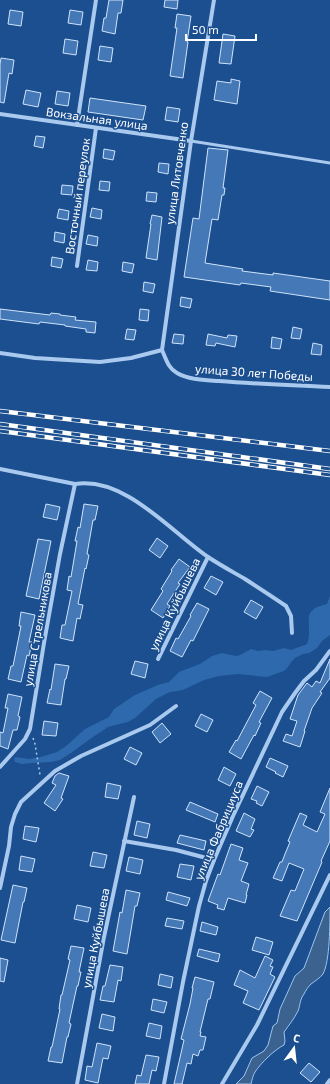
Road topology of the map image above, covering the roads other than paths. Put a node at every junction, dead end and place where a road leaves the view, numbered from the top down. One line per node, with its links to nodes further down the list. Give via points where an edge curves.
1 (96, 0): 4 (street, Восточный переулок)
2 (214, 0): 6 (street, улица Литовченко)
3 (0, 114): 4 (street, Вокзальная улица)
4 (77, 125): 5 (street, Вокзальная улица)
5 (96, 128): 6 (street, Вокзальная улица); 8 (street, Восточный переулок)
6 (190, 140): 7 (lane); 9 (street, улица Литовченко)
7 (330, 163)
8 (77, 266)
9 (162, 350): 10 (street, via 100,362); 11 (street, улица 30 лет Победы, via 168,365 175,372 196,379)
10 (0, 353)
11 (330, 387)
12 (0, 469): 13 (street)
13 (75, 484): 14 (street, via 92,483 125,495 151,511); 19 (street, улица Стрельникова, via 60,554 30,729 25,739)
14 (208, 557): 15 (street, via 286,606 291,616); 17 (street, улица Куйбышева)
15 (292, 633)
16 (330, 651): 22 (street, улица Фабрициуса, via 282,712)
17 (158, 659)
18 (176, 706): 24 (street, via 150,725 55,770 21,802 11,827)
19 (0, 767)
20 (134, 797): 21 (street, улица Куйбышева)
21 (124, 841): 22 (street); 26 (street, улица Куйбышева)
22 (214, 860): 27 (street, улица Фабрициуса, via 199,906)
23 (329, 878): 28 (street, via 257,1025)
24 (0, 888)
25 (330, 1080): 29 (street)
26 (77, 1084)
27 (164, 1084)
28 (222, 1084)
29 (327, 1084)

